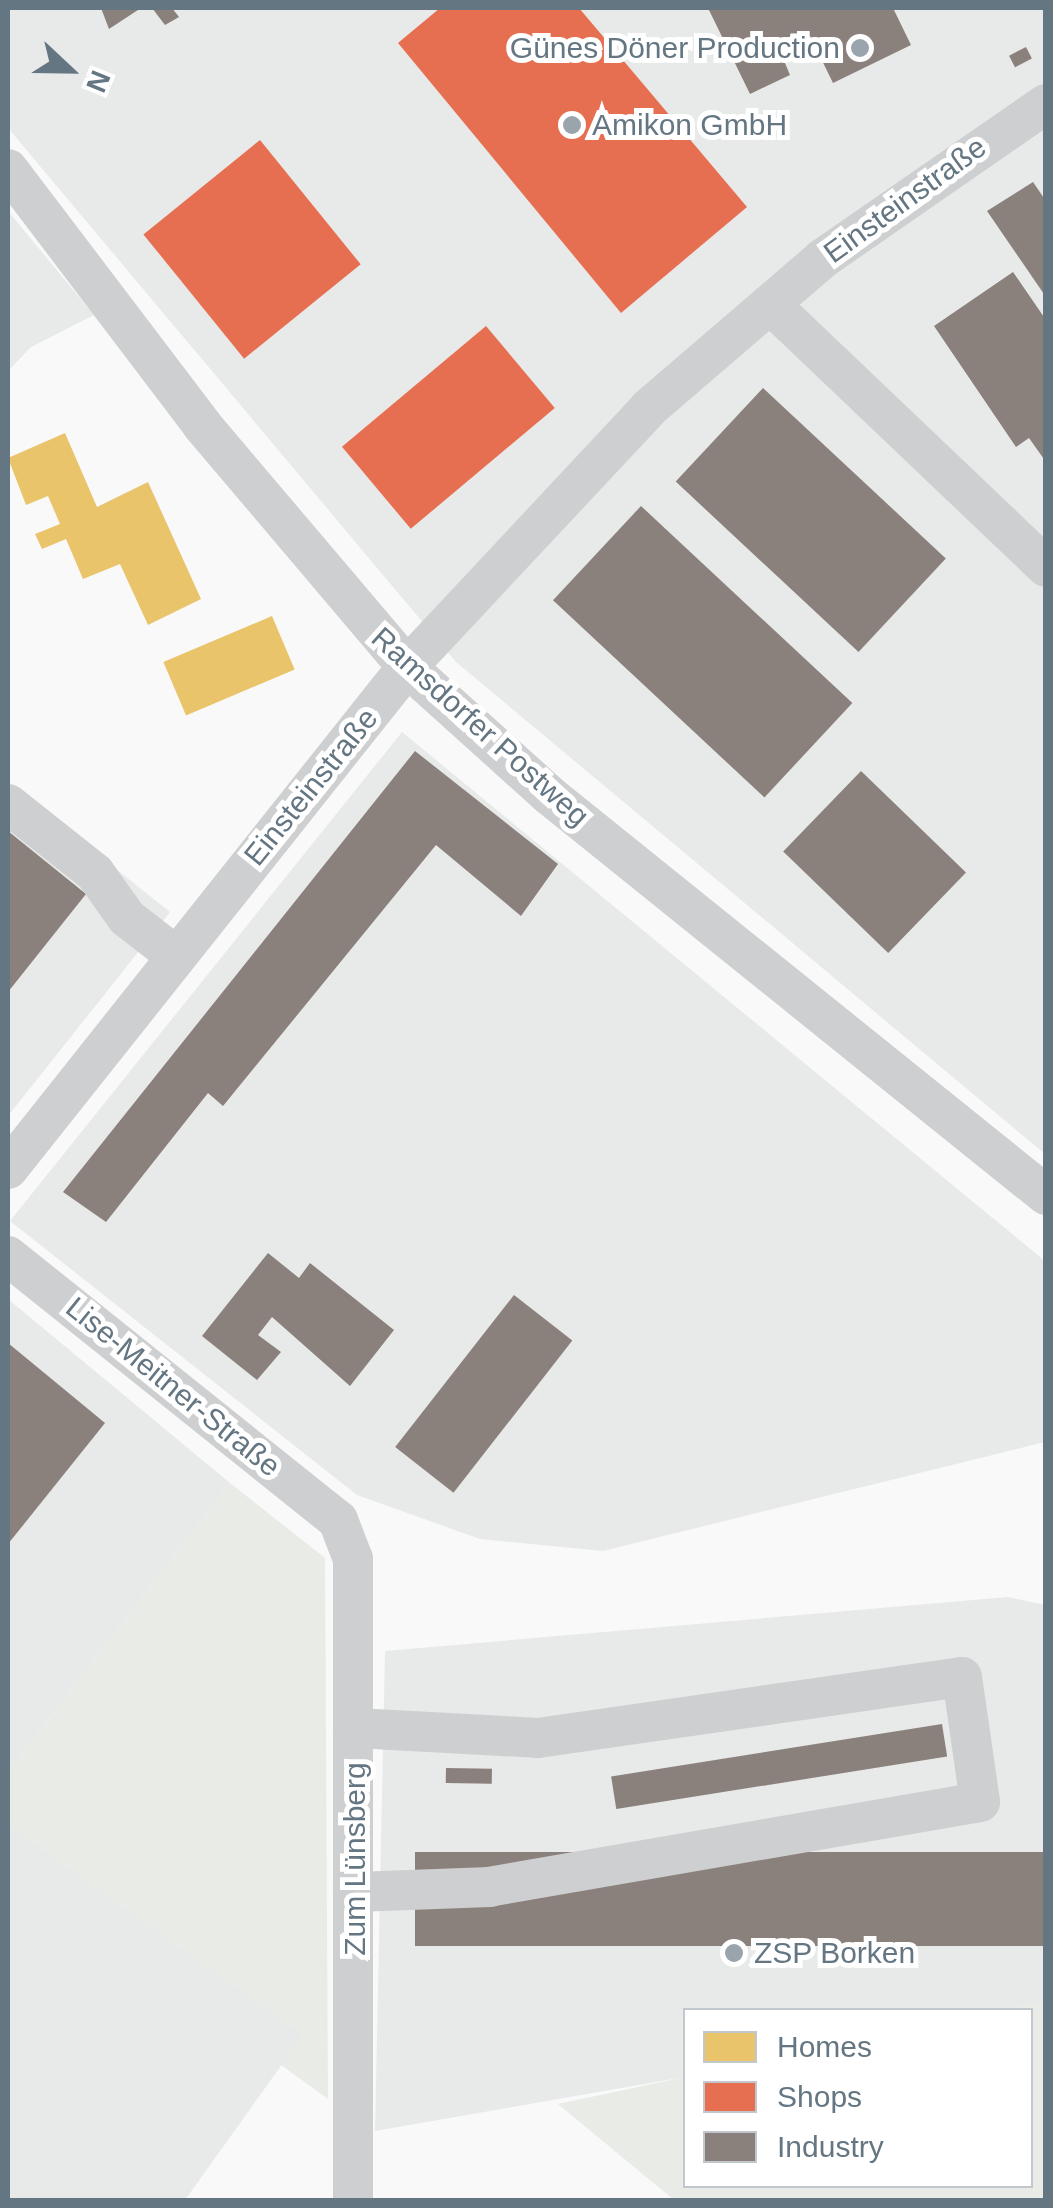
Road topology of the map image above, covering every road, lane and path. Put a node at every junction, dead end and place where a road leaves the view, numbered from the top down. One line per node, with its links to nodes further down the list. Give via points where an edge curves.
1 (1046, 104): 3 (street, Einsteinstraße)
2 (8, 168): 5 (street, Ramsdorfer Postweg, via 202,425)
3 (770, 304): 4 (street); 5 (street, Einsteinstraße, via 650,408)
4 (1046, 567)
5 (406, 667): 7 (street, Einsteinstraße); 9 (street, Ramsdorfer Postweg, via 550,796)
6 (8, 804): 7 (street, via 95,874 127,918)
7 (176, 956): 8 (street, Einsteinstraße)
8 (8, 1168)
9 (1046, 1195)
10 (8, 1256): 11 (street, Lise-Meitner-Straße)
11 (338, 1520): 12 (street, Zum Lünsberg, via 353,1559)
12 (355, 1728): 13 (street, Zum Lünsberg); 13 (street, via 538,1738 962,1677 980,1802 490,1887)
13 (356, 1892): 14 (street, Zum Lünsberg)
14 (353, 2200)

